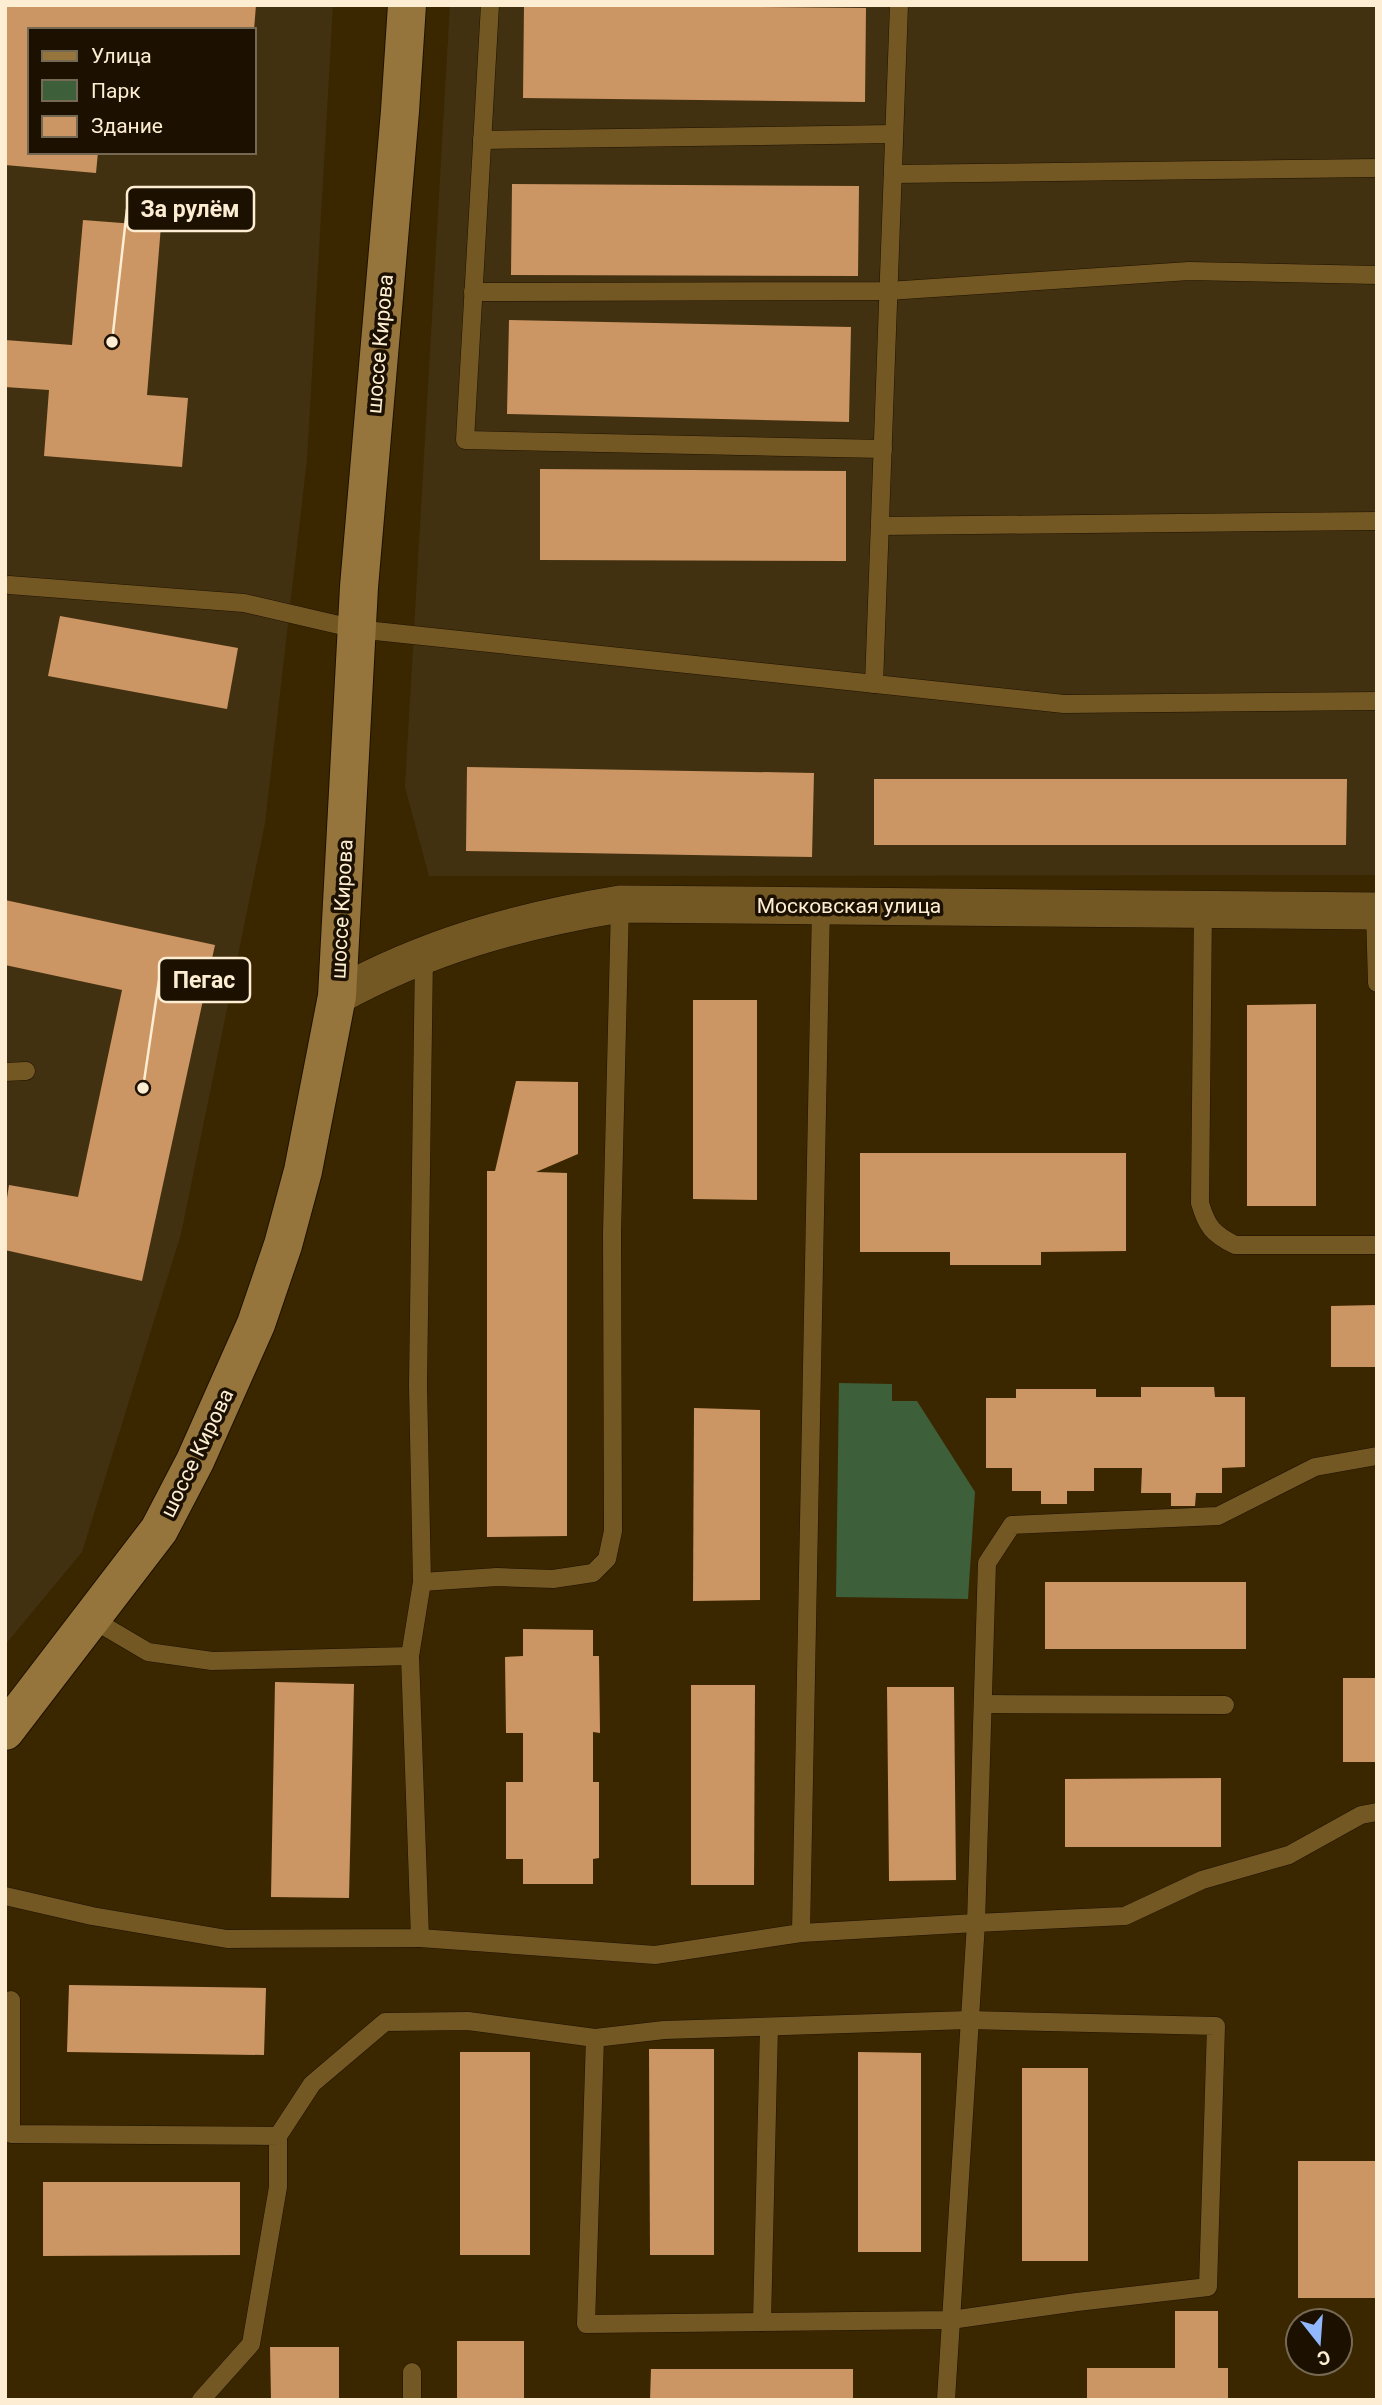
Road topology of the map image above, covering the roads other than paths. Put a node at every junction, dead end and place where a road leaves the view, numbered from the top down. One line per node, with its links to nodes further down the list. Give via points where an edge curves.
1 (407, 5): 15 (main road, шоссе Кирова)
2 (490, 5): 5 (lane)
3 (899, 5): 4 (lane)
4 (894, 134): 5 (lane); 7 (lane)
5 (482, 140): 10 (lane)
6 (1377, 168): 7 (lane)
7 (893, 174): 9 (lane)
8 (1377, 275): 9 (lane, via 1188,271)
9 (888, 291): 10 (lane); 11 (lane)
10 (473, 292): 11 (lane, via 465,440)
11 (883, 449): 13 (lane)
12 (1377, 521): 13 (lane)
13 (880, 526): 16 (lane)
14 (9, 585): 15 (lane, via 244,603)
15 (356, 629): 16 (lane); 24 (main road, шоссе Кирова)
16 (874, 684): 17 (lane, via 1064,704)
17 (1377, 701)
18 (620, 904): 19 (street, Московская улица); 22 (street, Московская улица, via 548,916); 29 (lane, via 612,1233 613,1531 607,1559 593,1573 553,1579)
19 (821, 905): 20 (street, Московская улица); 38 (lane)
20 (1203, 908): 21 (street, Московская улица); 27 (lane, via 1200,1203 1206,1223 1219,1238 1235,1245)
21 (1376, 911): 23 (lane)
22 (424, 955): 24 (street, Московская улица); 29 (lane, via 418,1385)
23 (1377, 983)
24 (337, 996): 30 (main road, шоссе Кирова, via 303,1171 256,1324 159,1530)
25 (26, 1071): 26 (lane)
26 (5, 1072)
27 (1377, 1245)
28 (1377, 1456): 32 (lane, via 1315,1467 1218,1516 1012,1525 987,1563)
29 (422, 1582): 31 (lane)
30 (92, 1619): 31 (lane, via 148,1652 212,1661); 34 (main road, шоссе Кирова)
31 (410, 1656): 39 (lane)
32 (983, 1704): 33 (lane); 37 (lane)
33 (1225, 1705)
34 (5, 1731)
35 (1377, 1812): 37 (lane, via 1361,1815 1289,1855 1202,1880 1125,1916)
36 (5, 1896): 39 (lane, via 227,1939)
37 (976, 1923): 38 (lane); 41 (lane)
38 (801, 1933): 39 (lane, via 654,1955)
39 (420, 1938)
40 (11, 2000): 44 (lane, via 11,2134)
41 (970, 2020): 42 (lane); 45 (lane); 45 (lane, via 1216,2026 1208,2287)
42 (769, 2027): 43 (lane, via 664,2030); 46 (lane)
43 (595, 2038): 44 (lane, via 468,2021 385,2022 312,2084); 46 (lane, via 586,2324)
44 (278, 2136): 48 (lane, via 278,2187 251,2344)
45 (951, 2320): 46 (lane); 50 (lane)
46 (762, 2322)
47 (412, 2372): 49 (lane)
48 (201, 2400)
49 (412, 2400)
50 (946, 2400)

